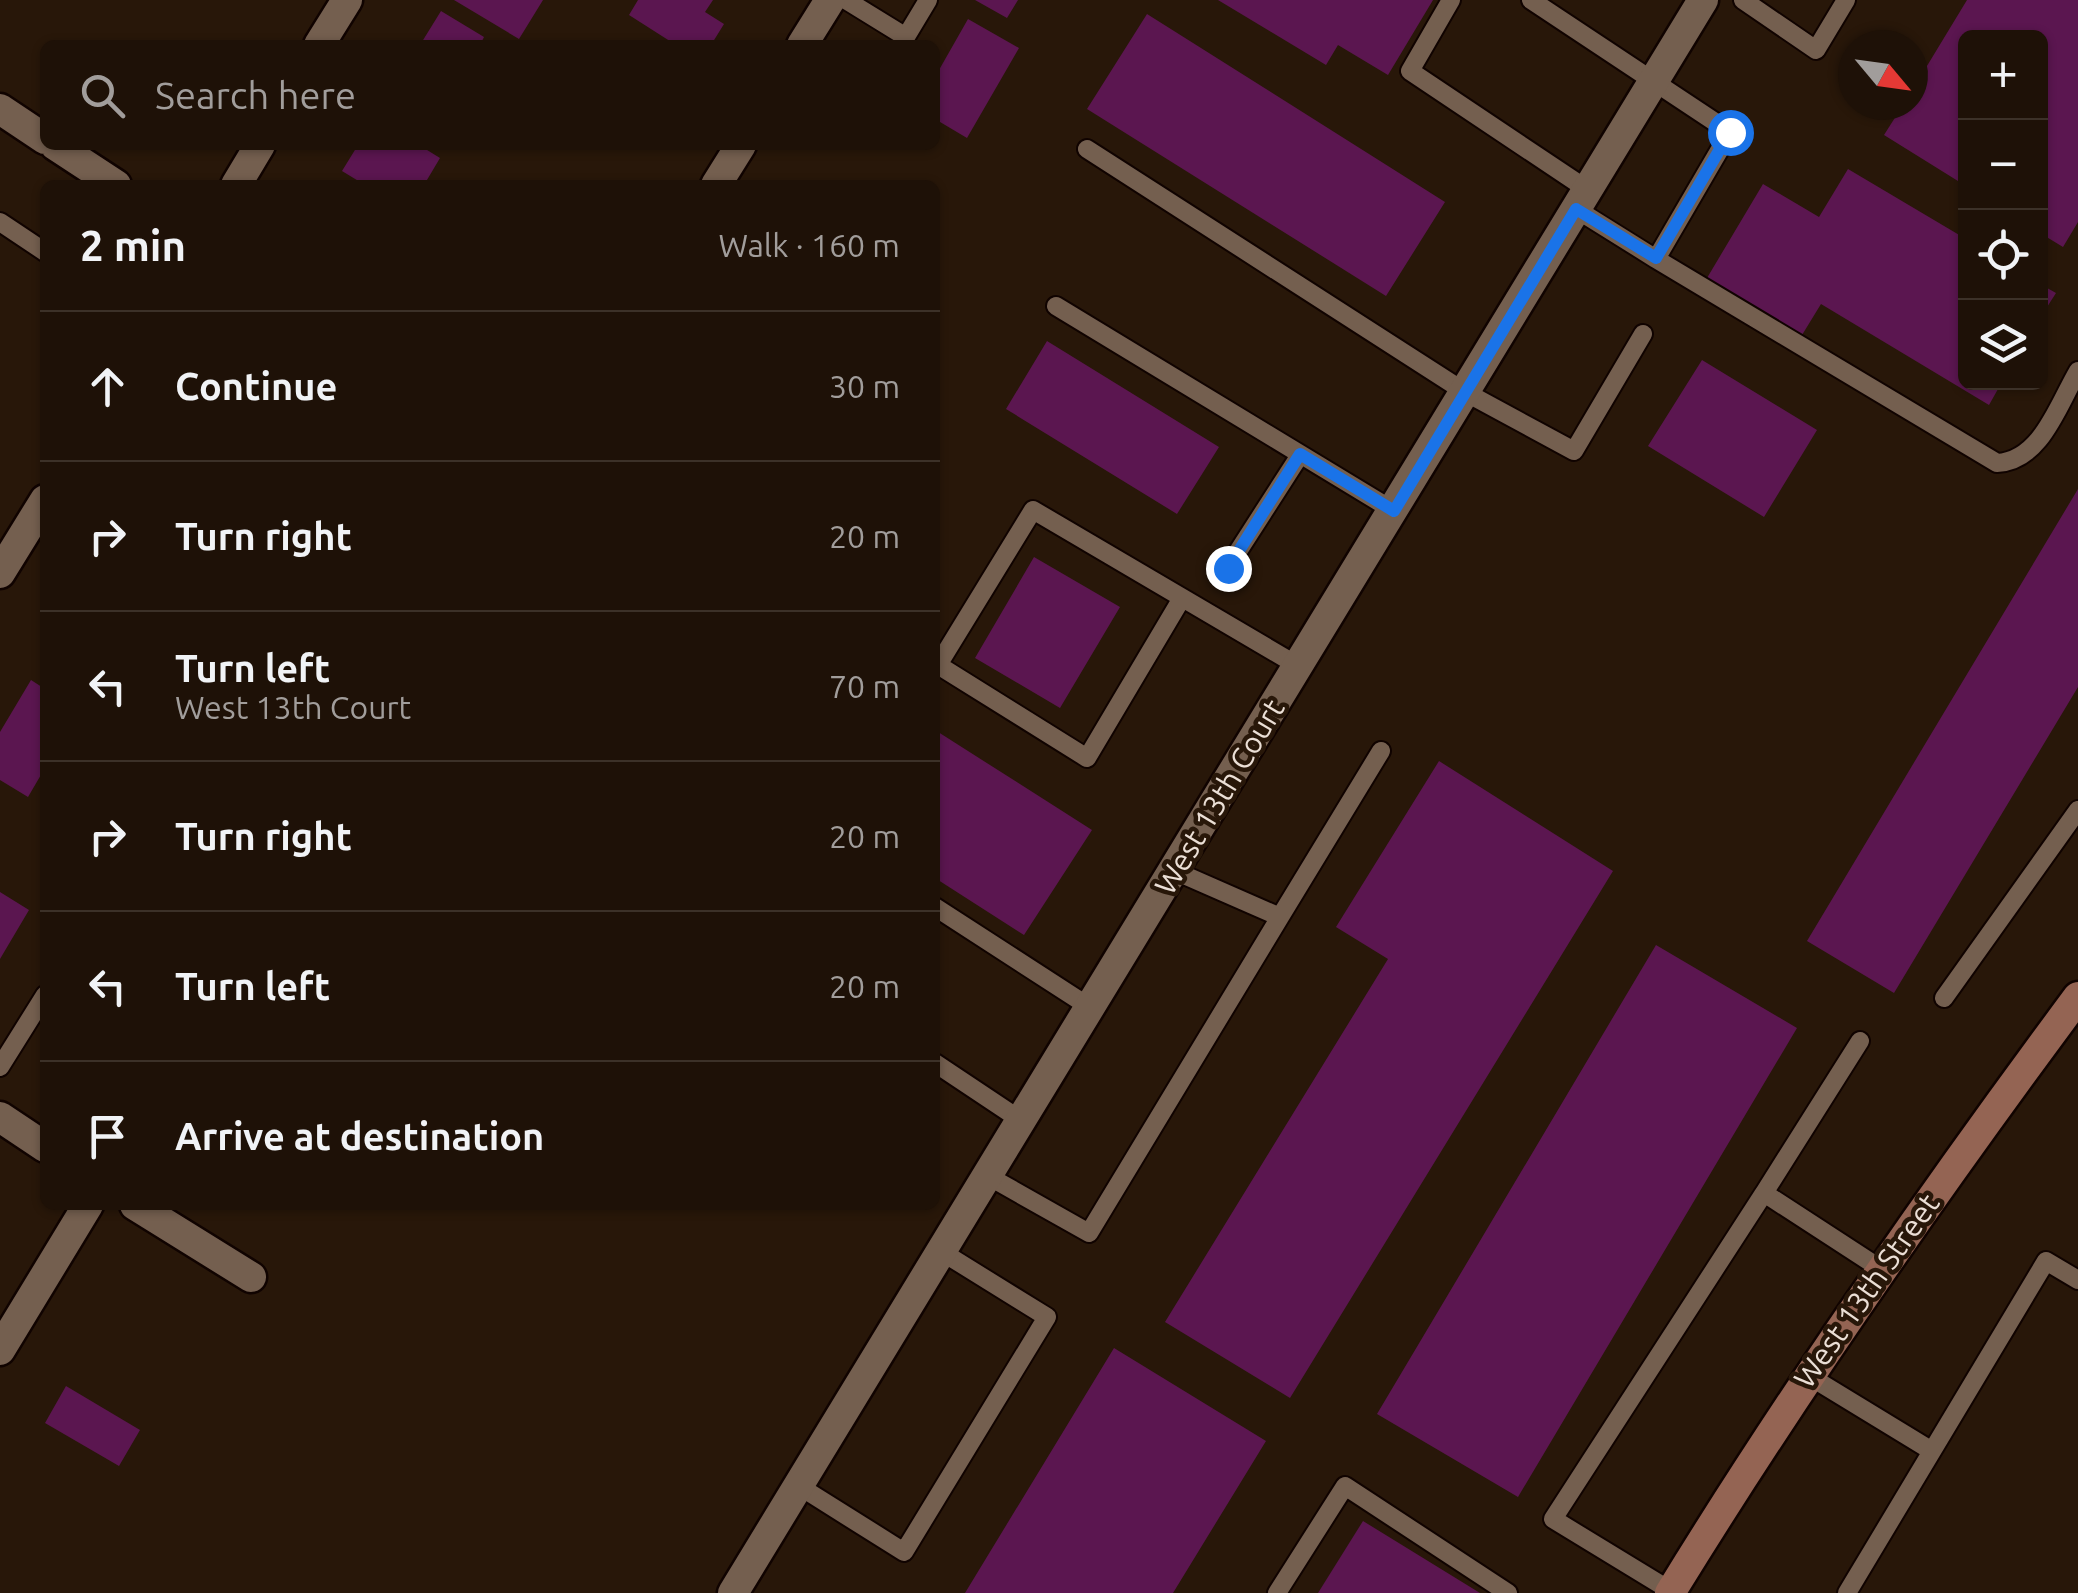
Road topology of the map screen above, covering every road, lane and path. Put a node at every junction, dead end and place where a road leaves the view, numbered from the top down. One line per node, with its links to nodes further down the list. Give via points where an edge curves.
1 (347, 0): 10 (street)
2 (830, 0): 11 (street)
3 (846, 0): 12 (lane)
4 (928, 0): 13 (lane)
5 (1451, 0): 24 (lane, via 1410,71)
6 (1531, 0): 14 (lane)
7 (1703, 0): 14 (street, West 13th Court)
8 (1743, 0): 9 (lane, via 1816,50)
9 (1846, 0)
10 (322, 40)
11 (805, 40)
12 (903, 40)
13 (905, 40)
14 (1655, 80): 24 (street, West 13th Court); 27 (lane, via 1730,132)
15 (0, 109): 16 (street)
16 (40, 135)
17 (1087, 149): 31 (lane)
18 (63, 150): 21 (street)
19 (257, 150): 22 (street)
20 (738, 150): 23 (street)
21 (108, 180)
22 (239, 180)
23 (719, 180)
24 (1582, 200): 27 (lane); 31 (street, West 13th Court)
25 (0, 222): 26 (lane)
26 (40, 249)
27 (1656, 258): 30 (lane, via 1997,463 2018,462 2034,447)
28 (1056, 306): 32 (lane)
29 (1643, 334): 31 (lane, via 1574,451)
30 (2078, 371)
31 (1466, 392): 34 (street, West 13th Court)
32 (1300, 454): 34 (lane); 35 (lane)
33 (40, 508): 36 (street)
34 (1394, 511): 40 (street, West 13th Court)
35 (1228, 568)
36 (0, 574)
37 (1182, 598): 38 (lane, via 1033,510); 39 (lane, via 1087,758); 40 (lane)
38 (940, 658)
39 (940, 665)
40 (1300, 667): 43 (street, West 13th Court)
41 (1381, 751): 45 (lane)
42 (2076, 819): 47 (lane)
43 (1175, 870): 45 (lane); 49 (street, West 13th Court)
44 (940, 910): 49 (lane)
45 (1280, 917): 56 (lane, via 1090,1233)
46 (2078, 997): 61 (street, West 13th Street)
47 (1944, 998)
48 (40, 1002): 52 (lane)
49 (1090, 1008): 54 (street, West 13th Court)
50 (1860, 1040): 57 (lane)
51 (940, 1066): 54 (lane)
52 (0, 1068)
53 (0, 1117): 55 (street)
54 (1022, 1120): 56 (street, West 13th Court)
55 (40, 1144)
56 (988, 1176): 60 (street, West 13th Court)
57 (1764, 1193): 61 (lane); 68 (lane, via 1553,1518)
58 (85, 1210): 64 (street)
59 (143, 1210): 62 (street)
60 (942, 1252): 67 (street, West 13th Court); 67 (lane, via 1047,1318 904,1552)
61 (1881, 1269): 65 (street, West 13th Street)
62 (251, 1277)
63 (2078, 1280): 66 (lane, via 2046,1261)
64 (0, 1350)
65 (1809, 1376): 66 (lane); 68 (street, West 13th Street)
66 (1932, 1451): 72 (lane)
67 (799, 1486): 69 (street, West 13th Court)
68 (1670, 1592)
69 (733, 1593)
70 (1278, 1593): 71 (lane, via 1345,1486)
71 (1508, 1593)
72 (1846, 1593)

